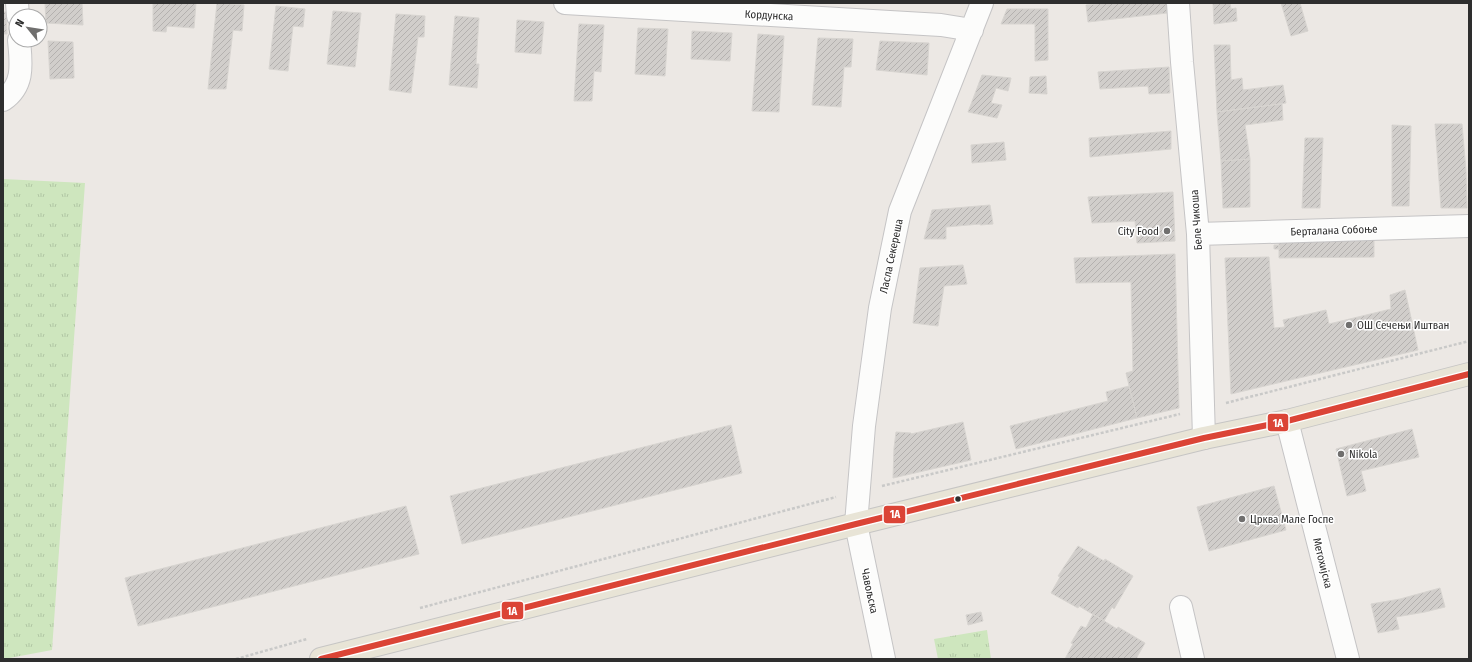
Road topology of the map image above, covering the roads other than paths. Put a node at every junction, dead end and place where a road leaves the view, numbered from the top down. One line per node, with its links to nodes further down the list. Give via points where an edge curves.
1 (566, 3): 2 (street, Кордунска)
2 (575, 3): 5 (street, Кордунска, via 941,25)
3 (982, 3): 5 (street, Ласла Секереша)
4 (1178, 3): 9 (street, Беле Чикоша)
5 (972, 30): 13 (street, Ласла Секереша, via 900,211 880,308 864,426)
6 (20, 48): 7 (street, via 21,72 17,85)
7 (7, 97)
8 (1469, 226): 9 (street, Берталана Собоње)
9 (1198, 234): 12 (street, Беле Чикоша)
10 (1469, 374): 11 (main road)
11 (1287, 421): 12 (main road); 18 (street, Метохијска)
12 (1204, 438): 13 (main road)
13 (856, 524): 15 (main road); 16 (street, Чавољска)
14 (1181, 608): 17 (street)
15 (321, 659)
16 (884, 659)
17 (1193, 659)
18 (1348, 659)

